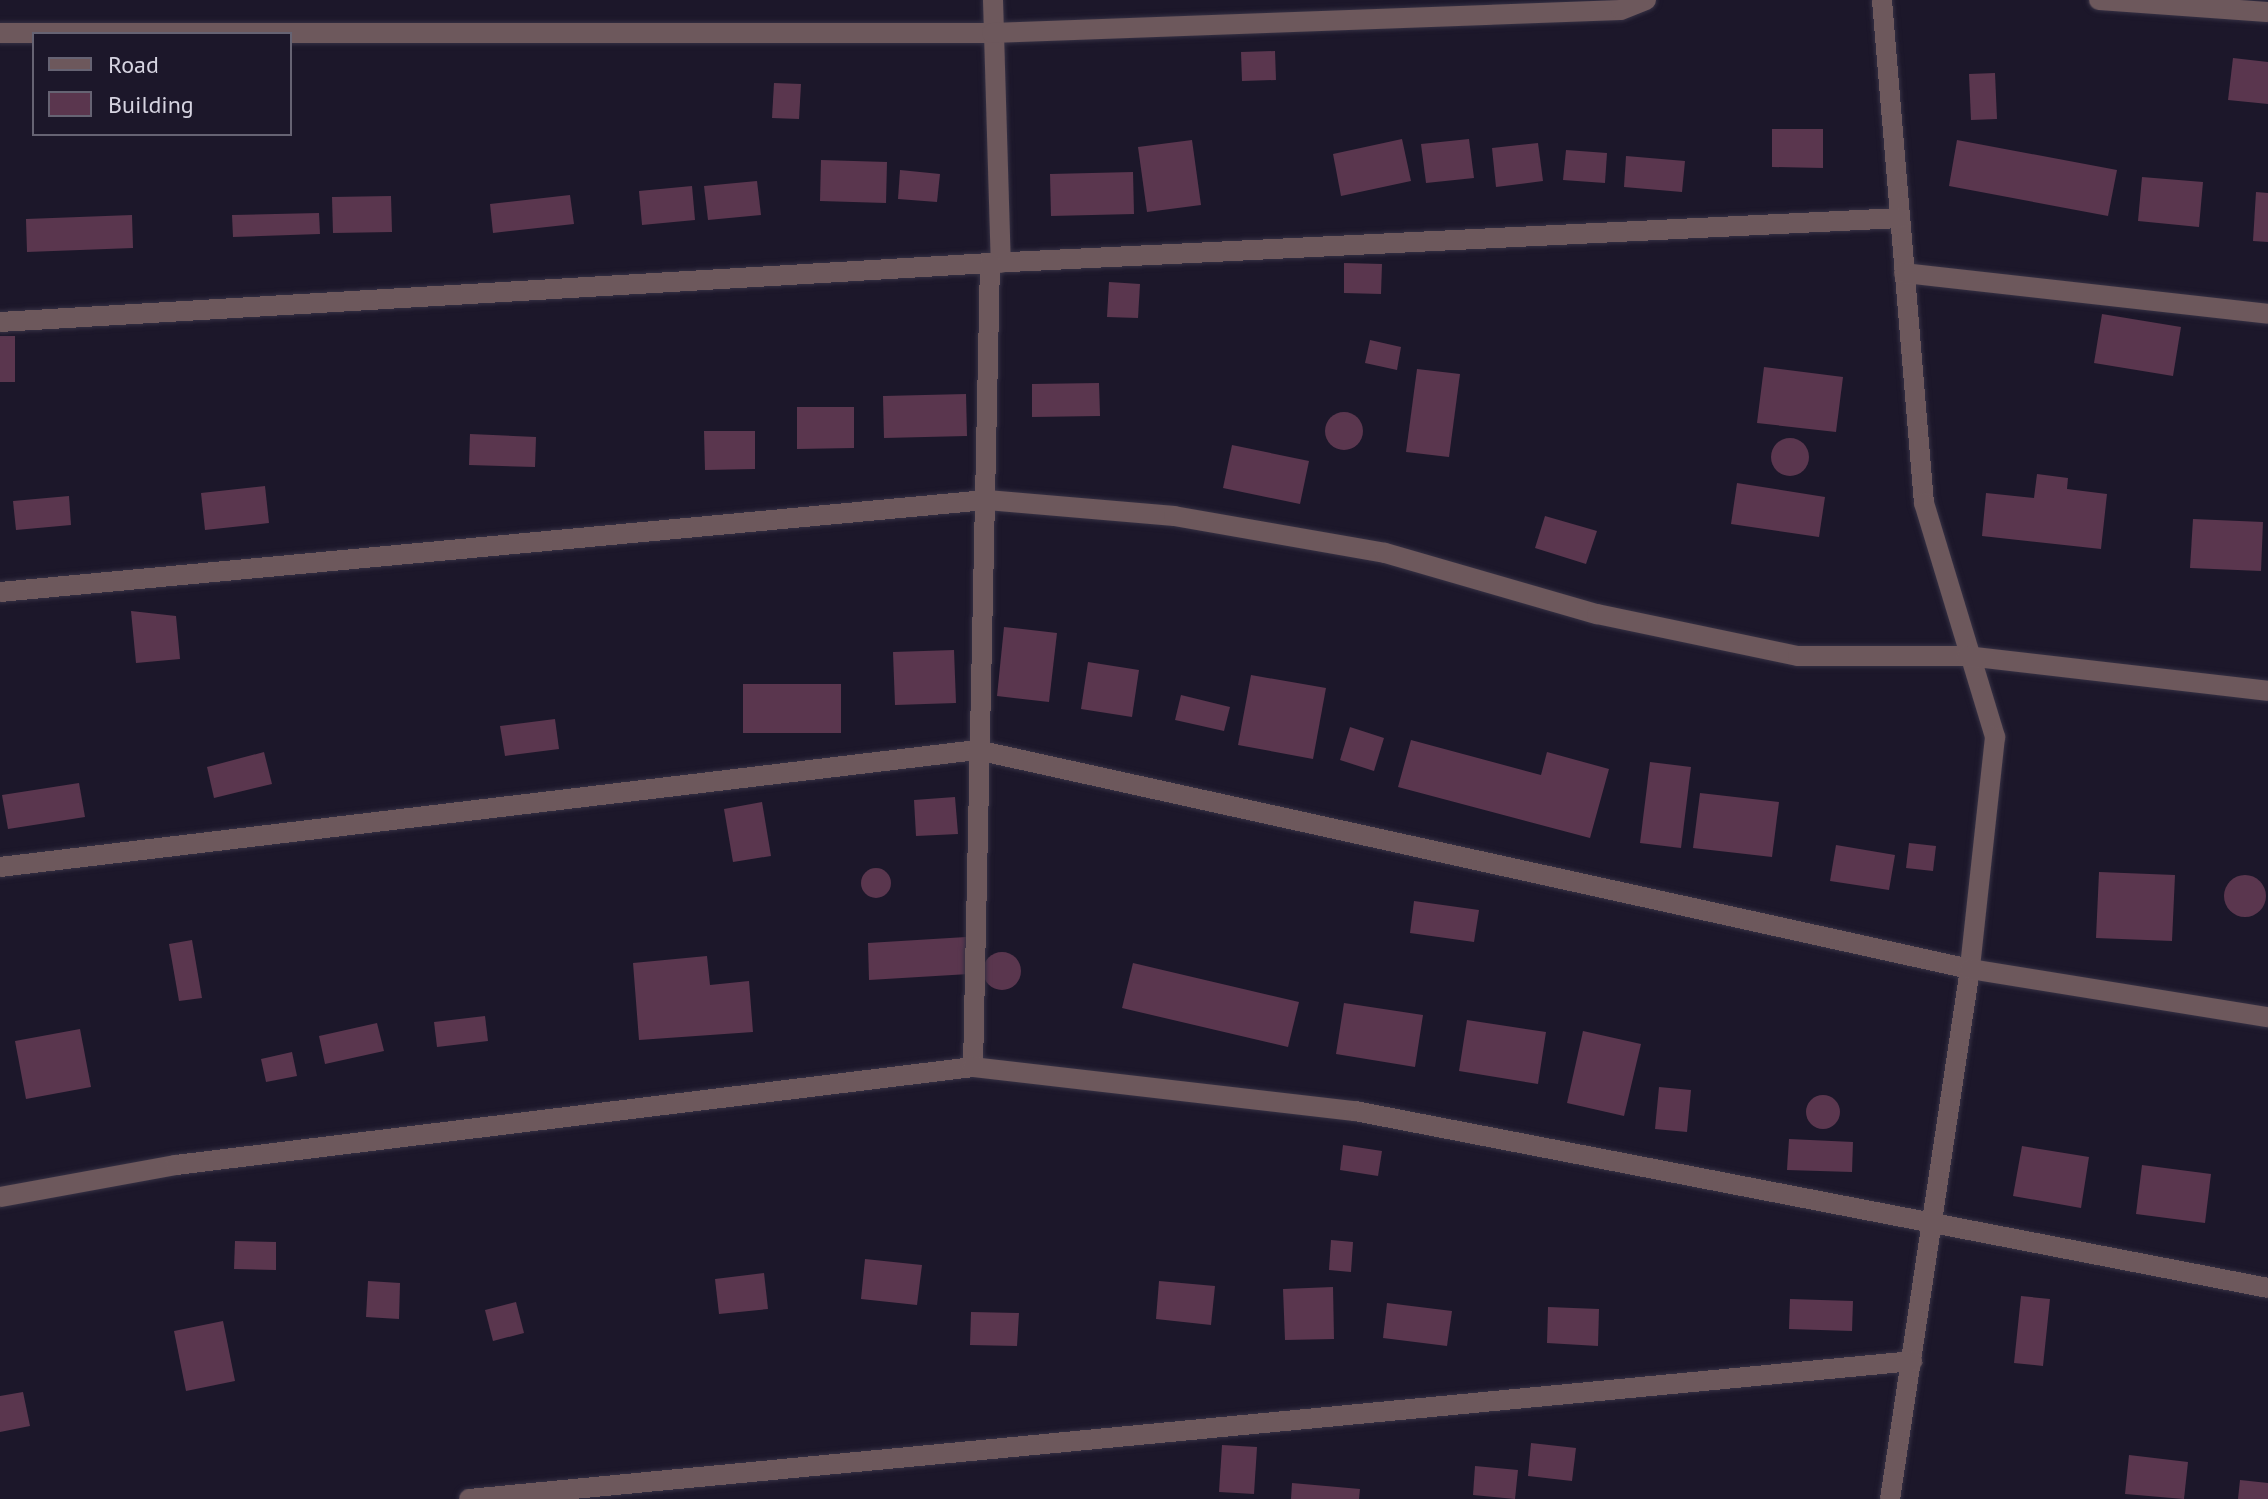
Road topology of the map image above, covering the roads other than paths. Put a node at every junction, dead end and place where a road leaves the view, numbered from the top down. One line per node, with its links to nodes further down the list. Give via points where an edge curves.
1 (993, 0): 9 (street)
2 (1646, 0): 9 (street, via 1621,10)
3 (1882, 0): 10 (street)
4 (2099, 0): 5 (street)
5 (2268, 12)
6 (0, 33): 7 (street)
7 (32, 33)
8 (292, 33): 9 (street)
9 (992, 33): 11 (street)
10 (1899, 218): 11 (street); 12 (street)
11 (995, 263): 14 (street); 15 (street)
12 (1904, 273): 13 (street); 17 (street, via 1924,503)
13 (2268, 314)
14 (0, 322)
15 (987, 500): 16 (street); 17 (street, via 1174,516 1385,553 1597,614 1798,656); 19 (street)
16 (0, 592)
17 (1967, 656): 18 (street); 21 (street, via 1995,737)
18 (2268, 691)
19 (977, 750): 20 (street); 21 (street); 23 (street)
20 (0, 867)
21 (1970, 969): 22 (street); 25 (street)
22 (2268, 1017)
23 (973, 1067): 24 (street, via 176,1165); 25 (street, via 1355,1111)
24 (0, 1197)
25 (1931, 1224): 26 (street); 27 (street)
26 (2268, 1288)
27 (1912, 1361): 28 (street); 29 (street)
28 (469, 1499)
29 (1890, 1499)

